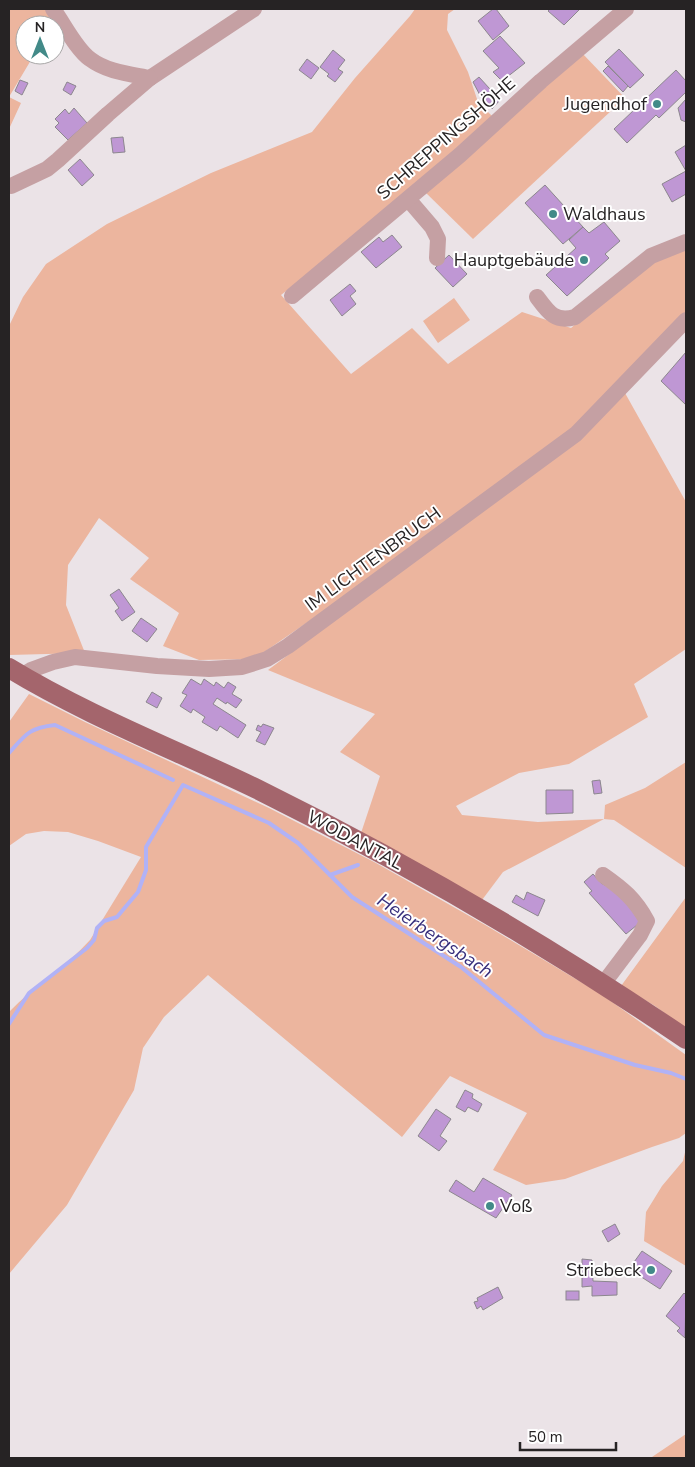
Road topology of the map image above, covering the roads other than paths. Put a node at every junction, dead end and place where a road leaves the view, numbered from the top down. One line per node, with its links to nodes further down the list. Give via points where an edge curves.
1 (53, 9): 4 (street, via 90,59 112,70)
2 (254, 9): 4 (street)
3 (626, 9): 6 (street, SCHREPPINGSHÖHE)
4 (150, 78): 5 (street, via 47,169)
5 (12, 186)
6 (408, 199): 8 (street, via 438,239); 9 (street, SCHREPPINGSHÖHE)
7 (686, 242): 10 (street, via 651,256 575,317 554,317)
8 (437, 258)
9 (292, 296)
10 (537, 297)
11 (686, 320): 12 (street, IM LICHTENBRUCH, via 576,434 267,659 242,667 209,668 75,657)
12 (15, 672): 14 (main road, WODANTAL, via 96,715 339,831)
13 (603, 875): 14 (street, via 622,888 647,921)
14 (603, 984): 15 (main road, WODANTAL)
15 (686, 1039)

